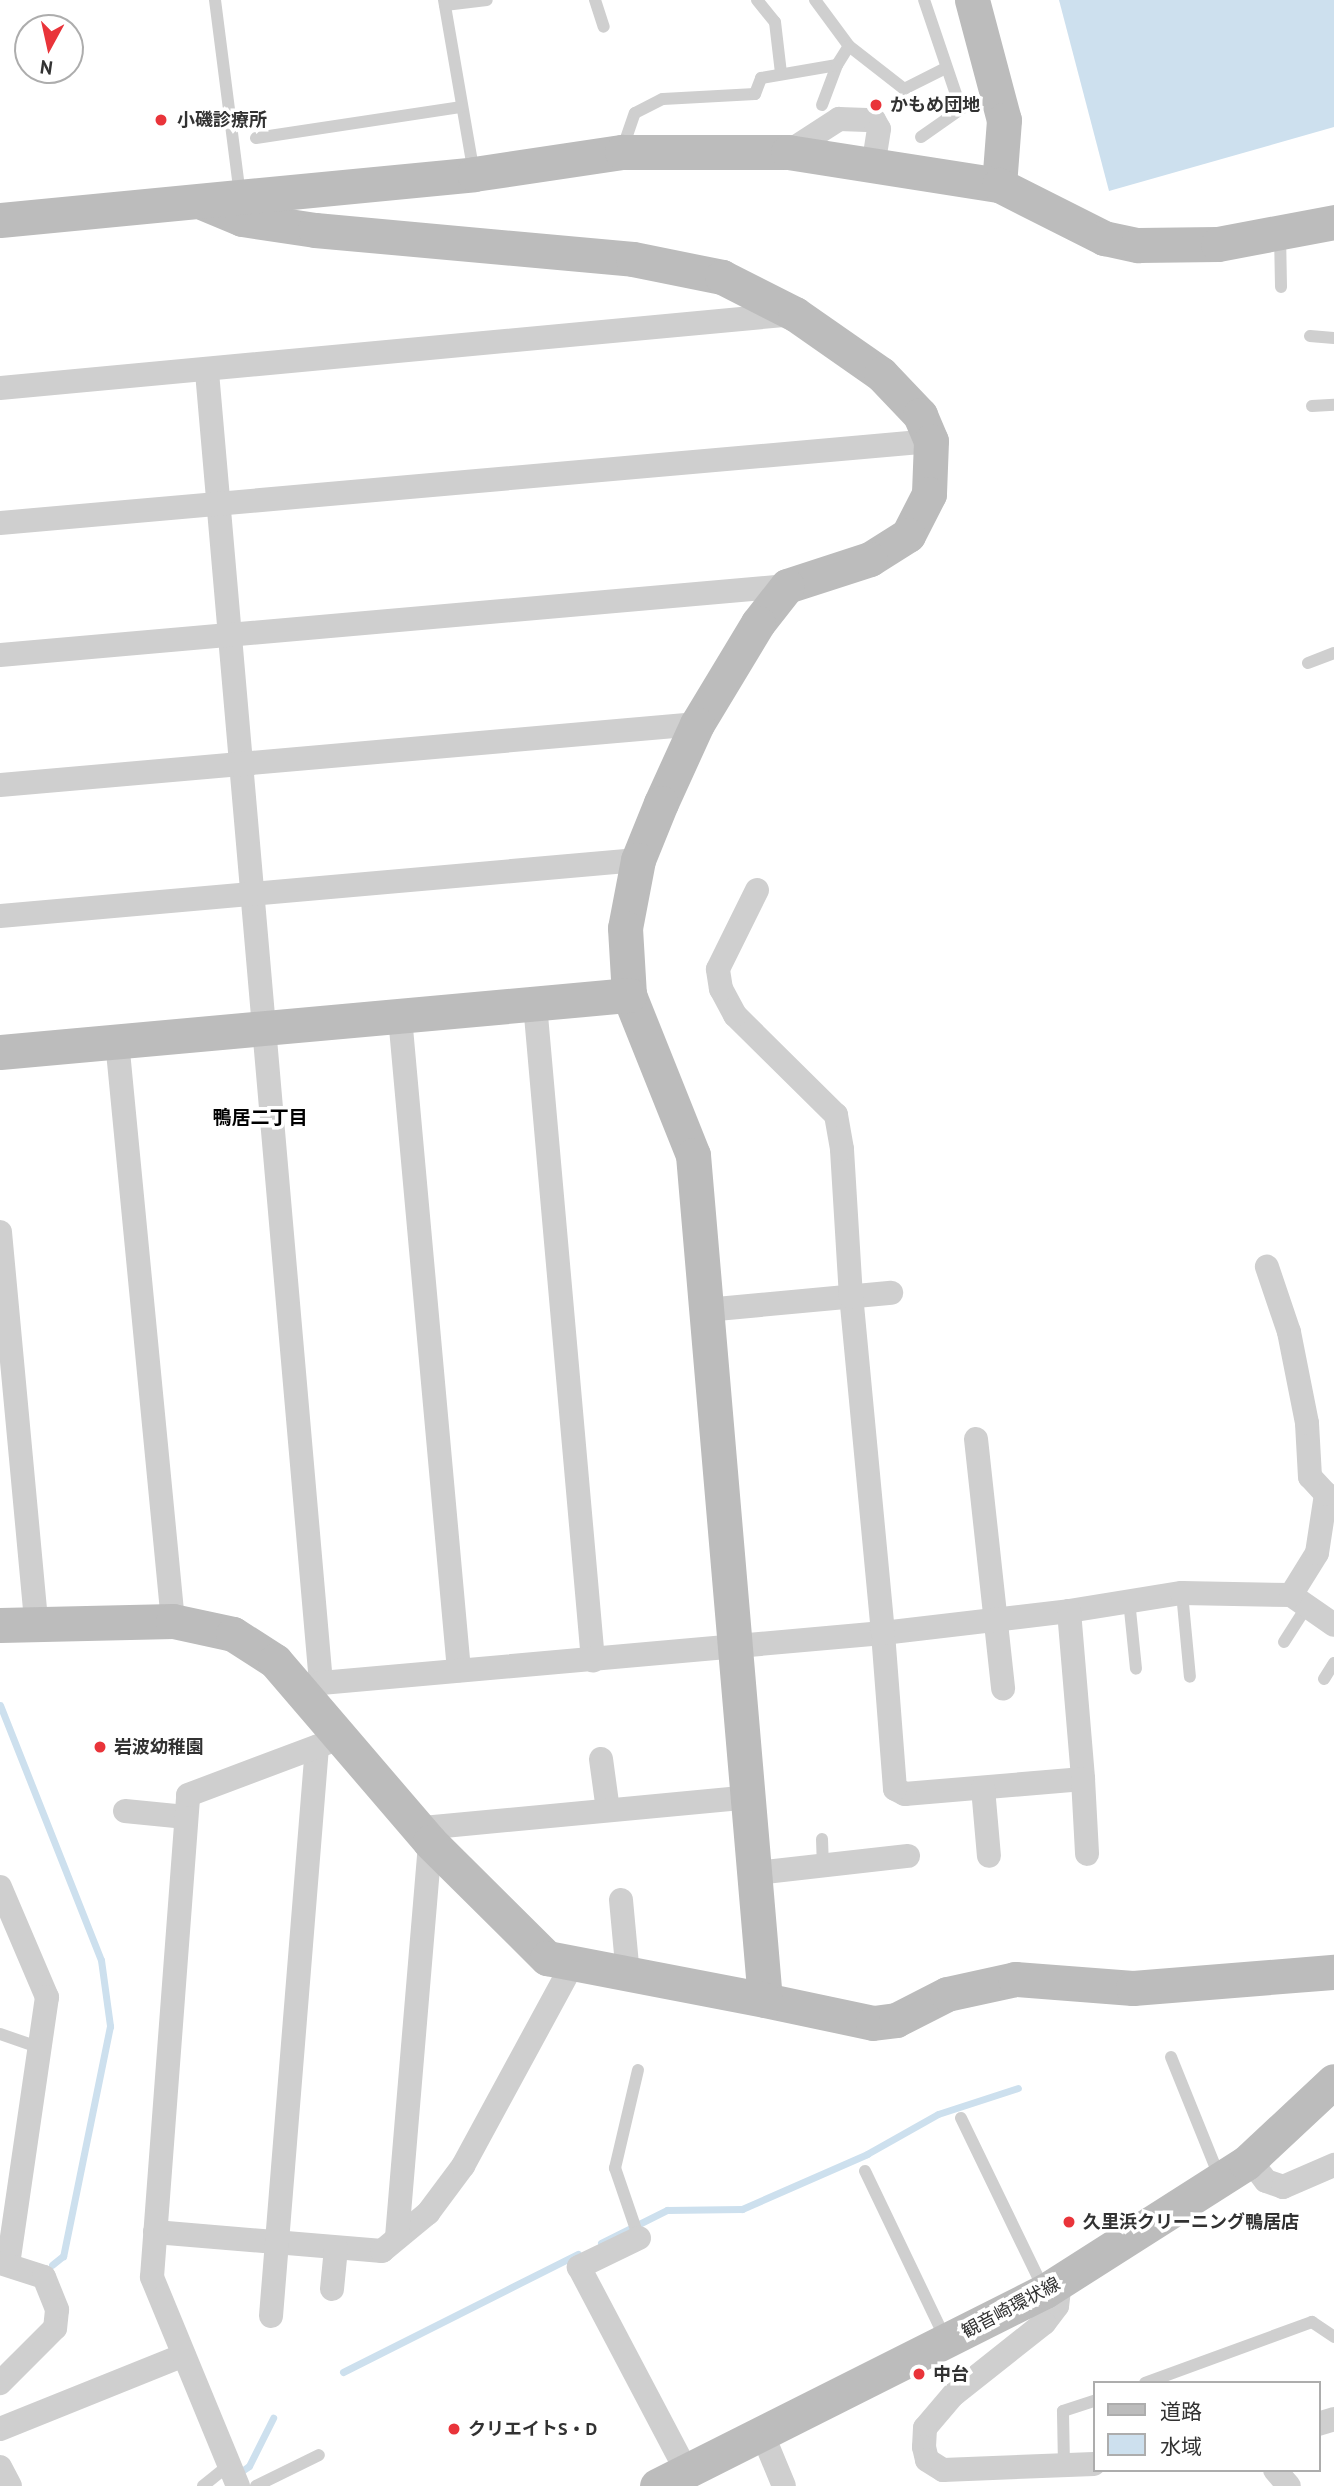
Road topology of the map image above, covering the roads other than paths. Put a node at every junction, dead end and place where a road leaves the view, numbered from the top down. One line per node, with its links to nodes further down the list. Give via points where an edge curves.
1 (215, 0): 23 (lane)
2 (486, 0): 8 (lane)
3 (595, 0): 9 (lane)
4 (757, 0): 13 (lane, via 775,22)
5 (815, 0): 10 (lane)
6 (924, 0): 12 (lane)
7 (972, 0): 22 (street, via 1004,120)
8 (444, 3): 15 (lane)
9 (604, 27)
10 (849, 46): 11 (lane); 12 (lane, via 904,89)
11 (837, 65): 13 (lane); 14 (lane)
12 (946, 68): 17 (lane, via 961,109)
13 (781, 73): 18 (lane, via 761,78 755,94 663,99 635,113)
14 (822, 105)
15 (462, 107): 16 (lane); 21 (lane)
16 (256, 138)
17 (921, 138)
18 (622, 152): 19 (street); 21 (street)
19 (788, 152): 20 (street); 20 (street, via 839,119 874,120 879,128)
20 (873, 167): 22 (street)
21 (474, 174): 23 (street)
22 (999, 185): 27 (street, via 1104,238 1138,245 1218,244)
23 (241, 199): 24 (street)
24 (204, 203): 25 (street); 29 (street, via 242,219 315,230 684,267 722,277)
25 (0, 220)
26 (1334, 222): 27 (street)
27 (1280, 233): 28 (lane)
28 (1281, 288)
29 (795, 314): 32 (street); 36 (street, via 904,394)
30 (1310, 336): 31 (lane)
31 (1334, 338)
32 (207, 372): 33 (street); 37 (street)
33 (0, 388)
34 (1334, 405): 35 (lane)
35 (1312, 406)
36 (931, 441): 37 (street); 39 (street, via 934,477 924,511 908,535 870,559)
37 (215, 504): 38 (street); 40 (street)
38 (0, 523)
39 (788, 586): 40 (street); 44 (street)
40 (226, 634): 42 (street); 45 (street)
41 (1334, 653): 43 (lane)
42 (0, 654)
43 (1308, 663)
44 (697, 724): 45 (street); 47 (street)
45 (239, 764): 46 (street); 49 (street)
46 (0, 785)
47 (638, 860): 49 (street); 51 (street, via 623,951)
48 (757, 890): 60 (street, via 718,969 721,989 735,1015 836,1115)
49 (252, 895): 50 (street); 54 (street)
50 (0, 916)
51 (629, 995): 52 (street); 61 (street, via 693,1155)
52 (535, 1004): 53 (street); 75 (street)
53 (400, 1017): 54 (street); 78 (street)
54 (263, 1029): 55 (street); 82 (street)
55 (117, 1041): 56 (street); 68 (street)
56 (0, 1052)
57 (0, 1231): 67 (street)
58 (1267, 1267): 65 (street, via 1289,1332 1307,1423 1310,1477 1326,1494 1317,1553)
59 (891, 1293): 60 (street)
60 (851, 1297): 61 (street); 72 (street)
61 (706, 1310): 74 (street)
62 (976, 1439): 69 (street)
63 (1181, 1593): 64 (street); 65 (street); 79 (lane)
64 (1129, 1600): 66 (street); 77 (lane)
65 (1299, 1601): 71 (street); 73 (lane)
66 (1069, 1611): 69 (street); 85 (street)
67 (36, 1619): 68 (street); 70 (street)
68 (173, 1621): 82 (street, via 233,1634)
69 (992, 1622): 72 (street); 81 (street)
70 (0, 1625)
71 (1334, 1625)
72 (883, 1633): 74 (street); 86 (street, via 895,1789 905,1794)
73 (1284, 1642)
74 (739, 1647): 75 (street); 87 (street)
75 (593, 1660): 78 (street)
76 (1334, 1663): 80 (lane)
77 (1136, 1669)
78 (459, 1670): 82 (street)
79 (1190, 1677)
80 (1324, 1679)
81 (1003, 1689)
82 (314, 1692): 83 (street)
83 (329, 1743): 90 (street, via 188,1795); 91 (street); 117 (street)
84 (601, 1759): 88 (street)
85 (1083, 1779): 86 (street); 93 (street)
86 (983, 1788): 95 (street)
87 (749, 1797): 88 (street); 97 (street)
88 (608, 1810): 91 (street)
89 (125, 1811): 90 (street)
90 (186, 1817): 115 (street)
91 (427, 1835): 100 (street, via 547,1958); 116 (street)
92 (822, 1839): 96 (lane)
93 (1087, 1854)
94 (908, 1856): 96 (street)
95 (989, 1856)
96 (822, 1865): 97 (street)
97 (756, 1873): 103 (street)
98 (0, 1887): 105 (street, via 47,1997)
99 (621, 1900): 102 (street)
100 (572, 1965): 102 (street); 116 (street, via 463,2166 428,2213)
101 (1334, 1972): 103 (street, via 1133,1988 1015,1979 947,1994 896,2020 873,2023)
102 (628, 1976): 103 (street)
103 (765, 2000)
104 (0, 2034): 105 (lane)
105 (38, 2047): 119 (street)
106 (1171, 2057): 113 (lane)
107 (638, 2070): 114 (lane, via 615,2168)
108 (1334, 2081): 110 (street, 観音崎環状線)
109 (961, 2118): 120 (lane)
110 (1250, 2160): 111 (street, via 1266,2181 1283,2187); 113 (street, 観音崎環状線)
111 (1334, 2165)
112 (865, 2171): 124 (lane)
113 (1222, 2180): 120 (street, 観音崎環状線)
114 (635, 2228): 137 (street, via 579,2267)
115 (155, 2232): 117 (street); 125 (street, via 152,2277)
116 (397, 2237): 118 (street, via 382,2250)
117 (276, 2242): 118 (street); 122 (street)
118 (336, 2248): 121 (street)
119 (4, 2264): 127 (street, via 44,2277 57,2311 55,2328)
120 (1052, 2287): 124 (street, 観音崎環状線); 133 (street, via 1056,2306 1044,2323 953,2395 922,2437 927,2460 943,2470)
121 (332, 2289)
122 (271, 2316)
123 (1334, 2337): 126 (lane, via 1312,2322)
124 (948, 2342): 130 (street, 観音崎環状線)
125 (184, 2355): 129 (street); 136 (street)
126 (1150, 2381)
127 (0, 2383)
128 (1092, 2402): 133 (lane, via 1063,2411)
129 (0, 2430)
130 (762, 2433): 137 (street, 観音崎環状線); 141 (street)
131 (318, 2455): 140 (lane)
132 (1092, 2464): 133 (street)
133 (1064, 2465)
134 (0, 2468): 138 (street)
135 (1277, 2472): 142 (street)
136 (233, 2476): 139 (lane)
137 (670, 2480)
138 (10, 2486)
139 (203, 2486)
140 (256, 2486)
141 (784, 2486)
142 (1289, 2486)

